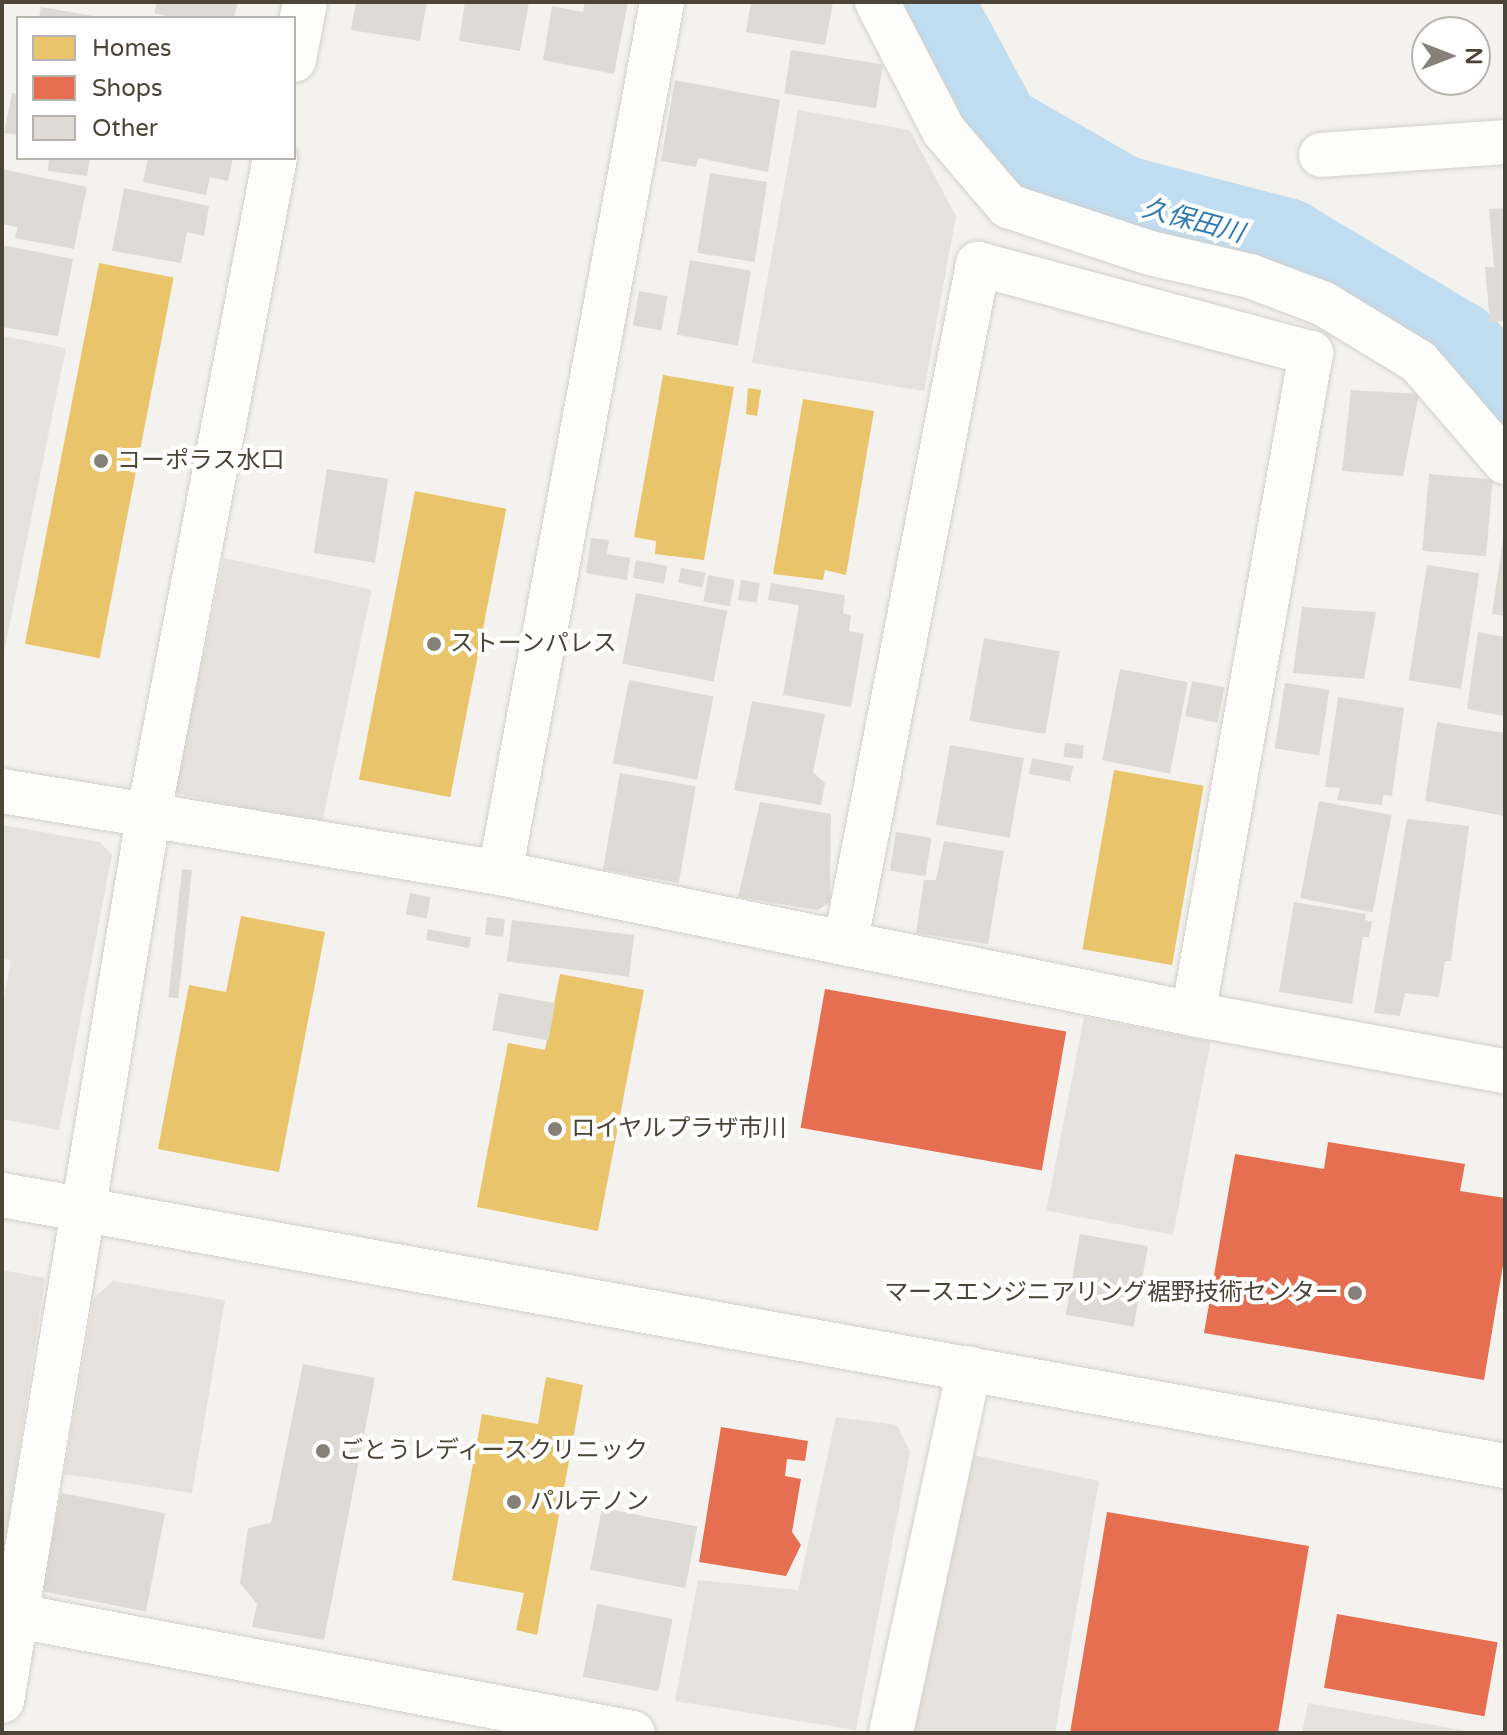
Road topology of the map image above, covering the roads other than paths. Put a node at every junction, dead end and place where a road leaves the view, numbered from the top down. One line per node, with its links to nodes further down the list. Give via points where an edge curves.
1 (305, 2): 4 (street)
2 (662, 2): 13 (street)
3 (877, 2): 8 (street, via 944,131 1008,206 1150,253 1250,276)
4 (296, 49)
5 (1505, 142): 6 (street)
6 (1321, 155)
7 (275, 160): 12 (street)
8 (1324, 304): 9 (street); 10 (street, via 1419,362)
9 (1311, 353): 14 (street, via 978,264); 15 (street)
10 (1505, 462)
11 (2, 791): 12 (street)
12 (148, 818): 13 (street); 18 (street)
13 (500, 873): 14 (street)
14 (846, 940): 15 (street)
15 (1193, 1014): 16 (street)
16 (1505, 1071)
17 (2, 1195): 18 (street)
18 (86, 1209): 19 (street); 21 (street)
19 (969, 1368): 20 (street); 24 (street)
20 (1505, 1466)
21 (10, 1614): 22 (street); 23 (street)
22 (2, 1701)
23 (633, 1733)
24 (891, 1733)

